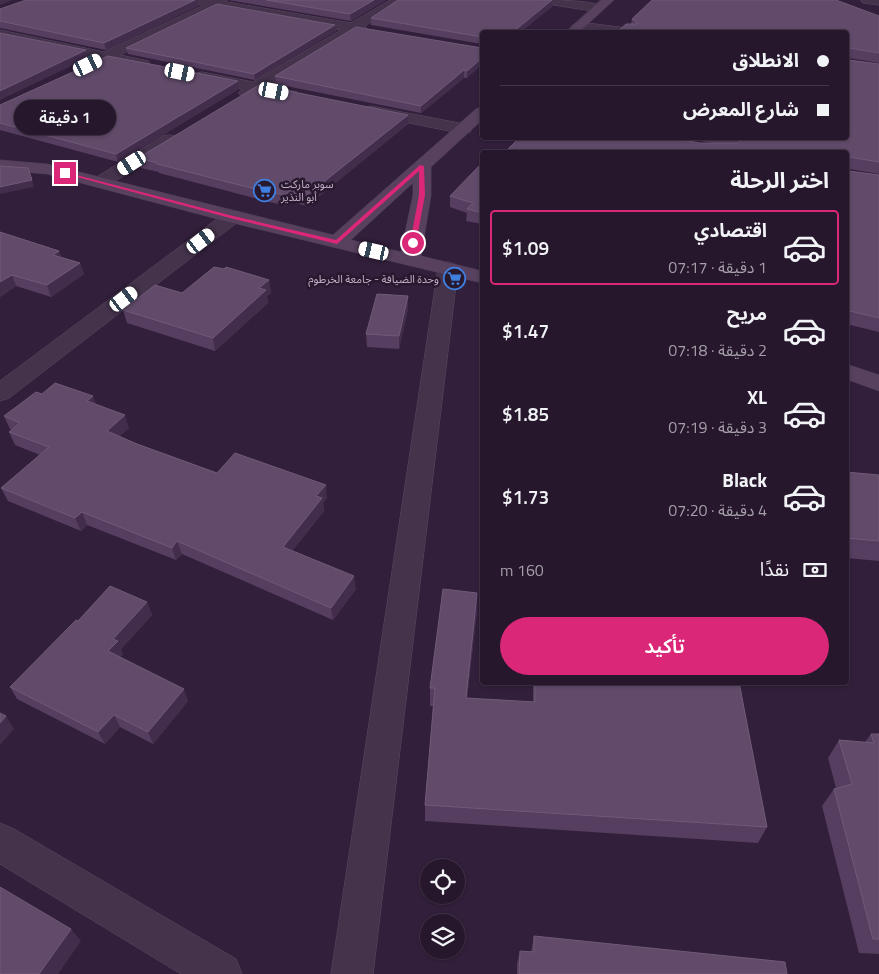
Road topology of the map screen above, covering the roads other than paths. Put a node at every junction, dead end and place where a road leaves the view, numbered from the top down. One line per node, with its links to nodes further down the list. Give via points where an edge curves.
1 (194, 0): 5 (street)
2 (399, 0): 8 (street)
3 (546, 0): 7 (street)
4 (867, 0): 6 (street)
5 (221, 2): 8 (street); 13 (street)
6 (879, 2)
7 (604, 4): 9 (main road)
8 (351, 28): 11 (street); 17 (street)
9 (575, 29): 10 (street)
10 (592, 30)
11 (370, 31)
12 (0, 34): 13 (street)
13 (106, 56): 14 (street); 15 (street)
14 (88, 65)
15 (162, 68)
16 (190, 74): 17 (street)
17 (255, 88): 18 (street); 19 (street)
18 (302, 97)
19 (230, 102)
20 (359, 108): 22 (street)
21 (480, 114): 22 (main road)
22 (464, 129): 26 (main road)
23 (182, 132): 28 (street)
24 (0, 150): 27 (main road)
25 (0, 165): 27 (main road)
26 (422, 166): 30 (main road); 31 (main road, via 422,195)
27 (46, 169): 28 (main road)
28 (101, 182): 29 (main road)
29 (232, 217): 30 (main road); 38 (street)
30 (337, 242): 31 (main road)
31 (410, 259): 32 (main road)
32 (448, 268): 33 (main road); 41 (street)
33 (480, 276)
34 (849, 371): 36 (main road)
35 (849, 371): 37 (main road)
36 (879, 376)
37 (879, 384)
38 (0, 393)
39 (0, 842): 40 (street)
40 (221, 974)
41 (352, 974)

